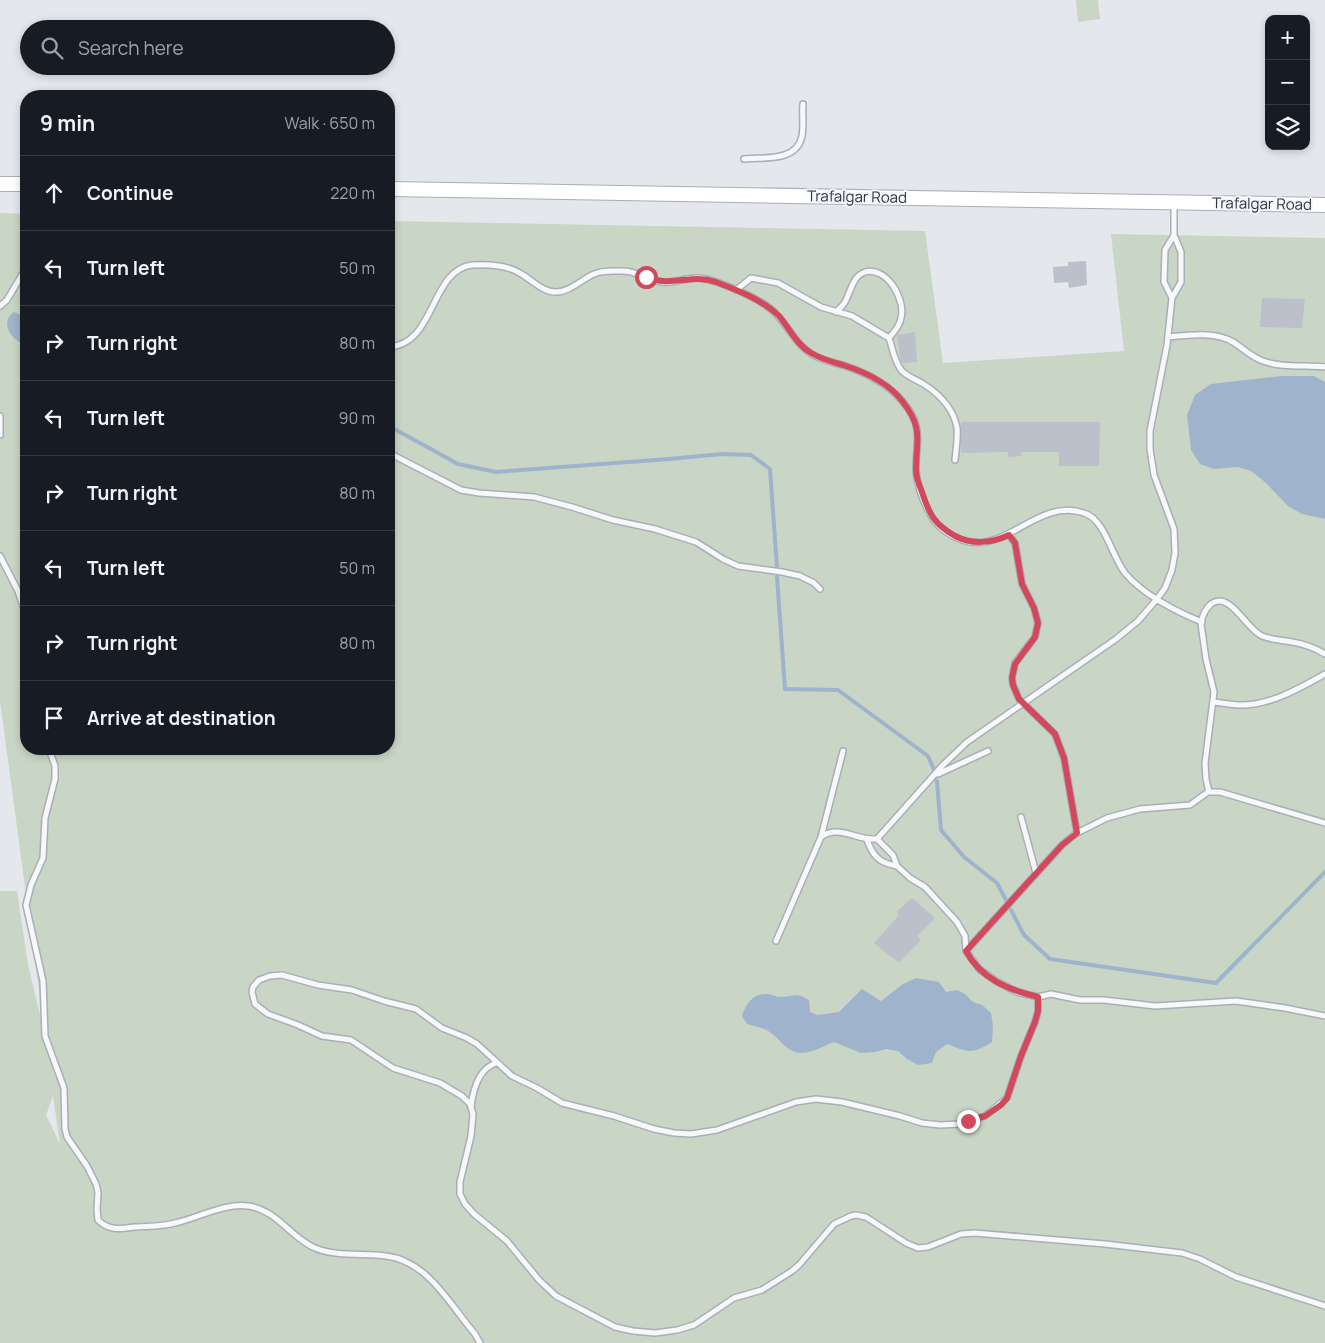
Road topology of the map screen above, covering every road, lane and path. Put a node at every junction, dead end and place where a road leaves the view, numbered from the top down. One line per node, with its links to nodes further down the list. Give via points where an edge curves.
1 (803, 104): 2 (lane, via 799,145 790,153 776,157)
2 (744, 159)
3 (0, 184): 4 (main road)
4 (20, 184)
5 (395, 189): 6 (main road, Trafalgar Road)
6 (1174, 203): 7 (main road, Trafalgar Road); 8 (lane)
7 (1325, 205)
8 (1174, 235): 11 (lane, via 1181,252 1181,282); 11 (lane, via 1165,250 1164,282)
9 (20, 278): 12 (lane)
10 (736, 290): 13 (lane, via 751,278 778,283); 16 (lane, via 700,278 667,282 622,271 595,273 570,288 556,292 544,289 509,268 470,265 451,275 420,329 403,344); 22 (lane, via 768,306 804,349 876,379 902,400 918,433 916,470 919,485 928,510 940,527 958,538 975,542)
11 (1172, 298): 14 (lane)
12 (0, 306)
13 (836, 312): 15 (lane, via 852,316); 15 (lane, via 858,276 873,271 892,284 902,308 902,318)
14 (1168, 337): 17 (lane, via 1218,336 1232,341 1262,361); 26 (lane, via 1150,431 1150,450 1154,475 1174,529 1175,554 1165,588)
15 (889, 338): 21 (lane, via 894,359 901,370 934,390 952,414 957,428)
16 (395, 346)
17 (1325, 367)
18 (0, 416): 19 (lane)
19 (0, 435)
20 (395, 456): 24 (lane, via 461,490 534,497 655,529 696,542 738,566 800,576)
21 (955, 460)
22 (1009, 535): 26 (lane, via 1055,511 1085,513 1099,526 1126,574); 31 (lane, via 1015,543 1022,584 1038,623 1035,637 1013,670 1013,685)
23 (0, 556): 25 (lane)
24 (820, 589)
25 (20, 597)
26 (1157, 599): 27 (lane); 31 (lane, via 1116,639)
27 (1202, 622): 28 (lane, via 1212,603 1226,602 1258,634); 30 (lane)
28 (1325, 654)
29 (1325, 674): 30 (lane, via 1267,701 1241,705)
30 (1214, 702): 36 (lane, via 1205,763)
31 (1023, 703): 35 (lane, via 967,742); 39 (lane, via 1055,734 1064,758)
32 (842, 751): 40 (lane)
33 (988, 751): 35 (lane)
34 (51, 755): 52 (lane, via 55,779 45,818 43,858 26,905 43,981 45,1036 64,1088 65,1129 96,1184 98,1220 113,1229 158,1226 234,1207 257,1207 313,1247 333,1253 400,1258 411,1264 434,1284)
35 (935, 775): 41 (lane)
36 (1210, 792): 38 (lane, via 1220,792); 39 (lane, via 1190,805 1119,814)
37 (1021, 817): 44 (lane)
38 (1325, 823)
39 (1077, 833): 44 (lane)
40 (820, 837): 42 (lane, via 828,832 844,833); 45 (lane)
41 (877, 839): 42 (lane); 43 (lane, via 892,855)
42 (867, 840): 43 (lane, via 871,853 885,864)
43 (897, 866): 46 (lane, via 925,887 957,922 965,936)
44 (1036, 873): 46 (lane)
45 (776, 941)
46 (966, 951): 47 (lane, via 979,969 996,981 1017,992)
47 (1038, 997): 48 (lane, via 1051,994 1080,1000 1155,1006 1226,1001); 49 (lane, via 1035,1022 1007,1098 985,1116 948,1126 922,1123 834,1100 816,1099 796,1102 717,1130 674,1133 562,1103)
48 (1325, 1016)
49 (496, 1063): 50 (lane, via 485,1069 480,1077); 50 (lane, via 473,1042 442,1028 416,1009 352,990 282,975 259,980 253,987 255,1004 268,1014 322,1036 355,1042 401,1072 449,1087)
50 (471, 1108): 51 (lane, via 473,1125 459,1188 465,1204 507,1241 556,1296 624,1330 655,1333 694,1325 734,1298 762,1290 792,1271 834,1224 856,1215 866,1217 918,1248 961,1234 975,1233 1182,1253 1236,1277)
51 (1325, 1306)
52 (480, 1343)

